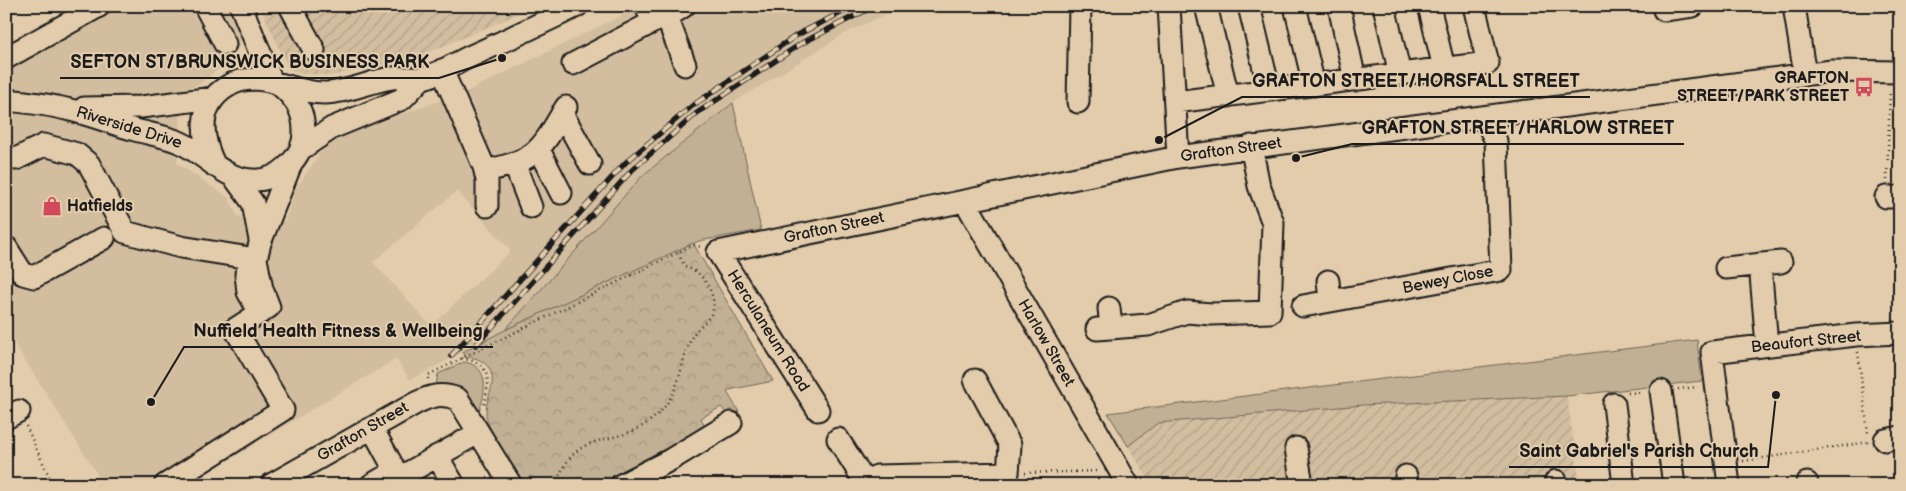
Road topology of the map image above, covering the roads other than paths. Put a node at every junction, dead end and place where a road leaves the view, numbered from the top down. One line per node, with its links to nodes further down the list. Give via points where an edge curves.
1 (205, 6): 20 (street)
2 (290, 6): 21 (street)
3 (577, 6): 26 (street)
4 (1080, 6): 38 (street)
5 (1169, 6): 39 (street)
6 (1206, 6): 36 (street)
7 (1249, 6): 34 (street)
8 (1295, 6): 33 (street)
9 (1339, 6): 31 (street)
10 (1384, 6): 28 (street)
11 (1429, 6): 25 (street)
12 (1474, 6): 25 (street, via 1488,63)
13 (1693, 6): 17 (street)
14 (1794, 6): 29 (street)
15 (246, 8): 19 (street)
16 (89, 9): 22 (street)
17 (1664, 10)
18 (663, 13): 23 (street); 24 (street)
19 (255, 41): 32 (street); 35 (street, via 244,63)
20 (225, 44)
21 (314, 50)
22 (6, 58)
23 (573, 64)
24 (686, 66)
25 (1444, 68): 28 (street)
26 (442, 70): 30 (street); 50 (street)
27 (1895, 71): 29 (street, Grafton Street, via 1832,71)
28 (1400, 74): 31 (street)
29 (1804, 75): 41 (street, Grafton Street)
30 (422, 78): 32 (street, via 393,78 325,93 298,91); 44 (street, via 402,99 332,128)
31 (1355, 80): 33 (street)
32 (276, 84): 35 (street, via 250,79); 44 (street, via 292,95 304,120 304,135)
33 (1314, 84): 34 (street)
34 (1269, 89): 36 (street)
35 (221, 92): 40 (street, Riverside Drive, via 141,107); 49 (street, via 207,110 203,124 204,139)
36 (1228, 96): 39 (street)
37 (6, 100): 40 (street, Riverside Drive)
38 (1078, 102)
39 (1175, 102): 46 (street)
40 (66, 109): 49 (street, Riverside Drive, via 168,138)
41 (1484, 117): 42 (street, Grafton Street); 63 (street, Bewey Close, via 1496,141 1502,270 1329,292)
42 (1251, 146): 46 (street, Grafton Street); 64 (street, via 1259,186 1273,223 1270,312 1187,312 1148,325)
43 (539, 150): 47 (street, via 532,157); 48 (street, via 564,110); 52 (street)
44 (296, 156): 51 (street, via 281,172 266,179); 59 (street)
45 (6, 157): 59 (street, via 16,159 44,145 77,154 89,164 125,232 181,247)
46 (1178, 157): 53 (street, Grafton Street)
47 (514, 163): 50 (street); 55 (street)
48 (590, 164)
49 (215, 166): 51 (street)
50 (485, 171): 54 (street)
51 (234, 178): 59 (street, via 253,203 256,213)
52 (561, 193)
53 (965, 201): 58 (street, Grafton Street); 79 (street, Harlow Street)
54 (487, 206)
55 (531, 207)
56 (104, 238): 57 (street, via 34,277 23,274)
57 (6, 248)
58 (718, 252): 70 (street, Herculaneum Road)
59 (257, 255): 81 (street, via 246,274 245,283 265,310 235,329 283,410)
60 (1781, 262): 61 (street)
61 (1760, 264): 62 (street); 66 (street)
62 (1726, 268)
63 (1303, 306)
64 (1106, 321)
65 (1900, 333): 66 (street, Beaufort Street)
66 (1767, 345): 90 (street, Beaufort Street, via 1712,352)
67 (975, 380): 80 (street, via 1010,445 1008,473 877,476)
68 (1661, 391): 89 (street)
69 (1614, 404): 88 (street)
70 (818, 410)
71 (720, 424): 86 (street, via 670,460)
72 (475, 427): 73 (street, Grafton Street, via 458,399 445,394 431,396); 76 (street); 85 (street)
73 (372, 428): 77 (street, Grafton Street); 78 (street)
74 (838, 439): 80 (street)
75 (1296, 448): 87 (street)
76 (437, 456): 78 (street); 84 (street)
77 (302, 477): 82 (street, Grafton Street)
78 (399, 478): 83 (street)
79 (1123, 478)
80 (866, 483)
81 (165, 485)
82 (272, 485)
83 (370, 485)
84 (454, 485)
85 (511, 485)
86 (621, 485)
87 (1302, 485)
88 (1624, 485)
89 (1674, 485)
90 (1729, 485)

